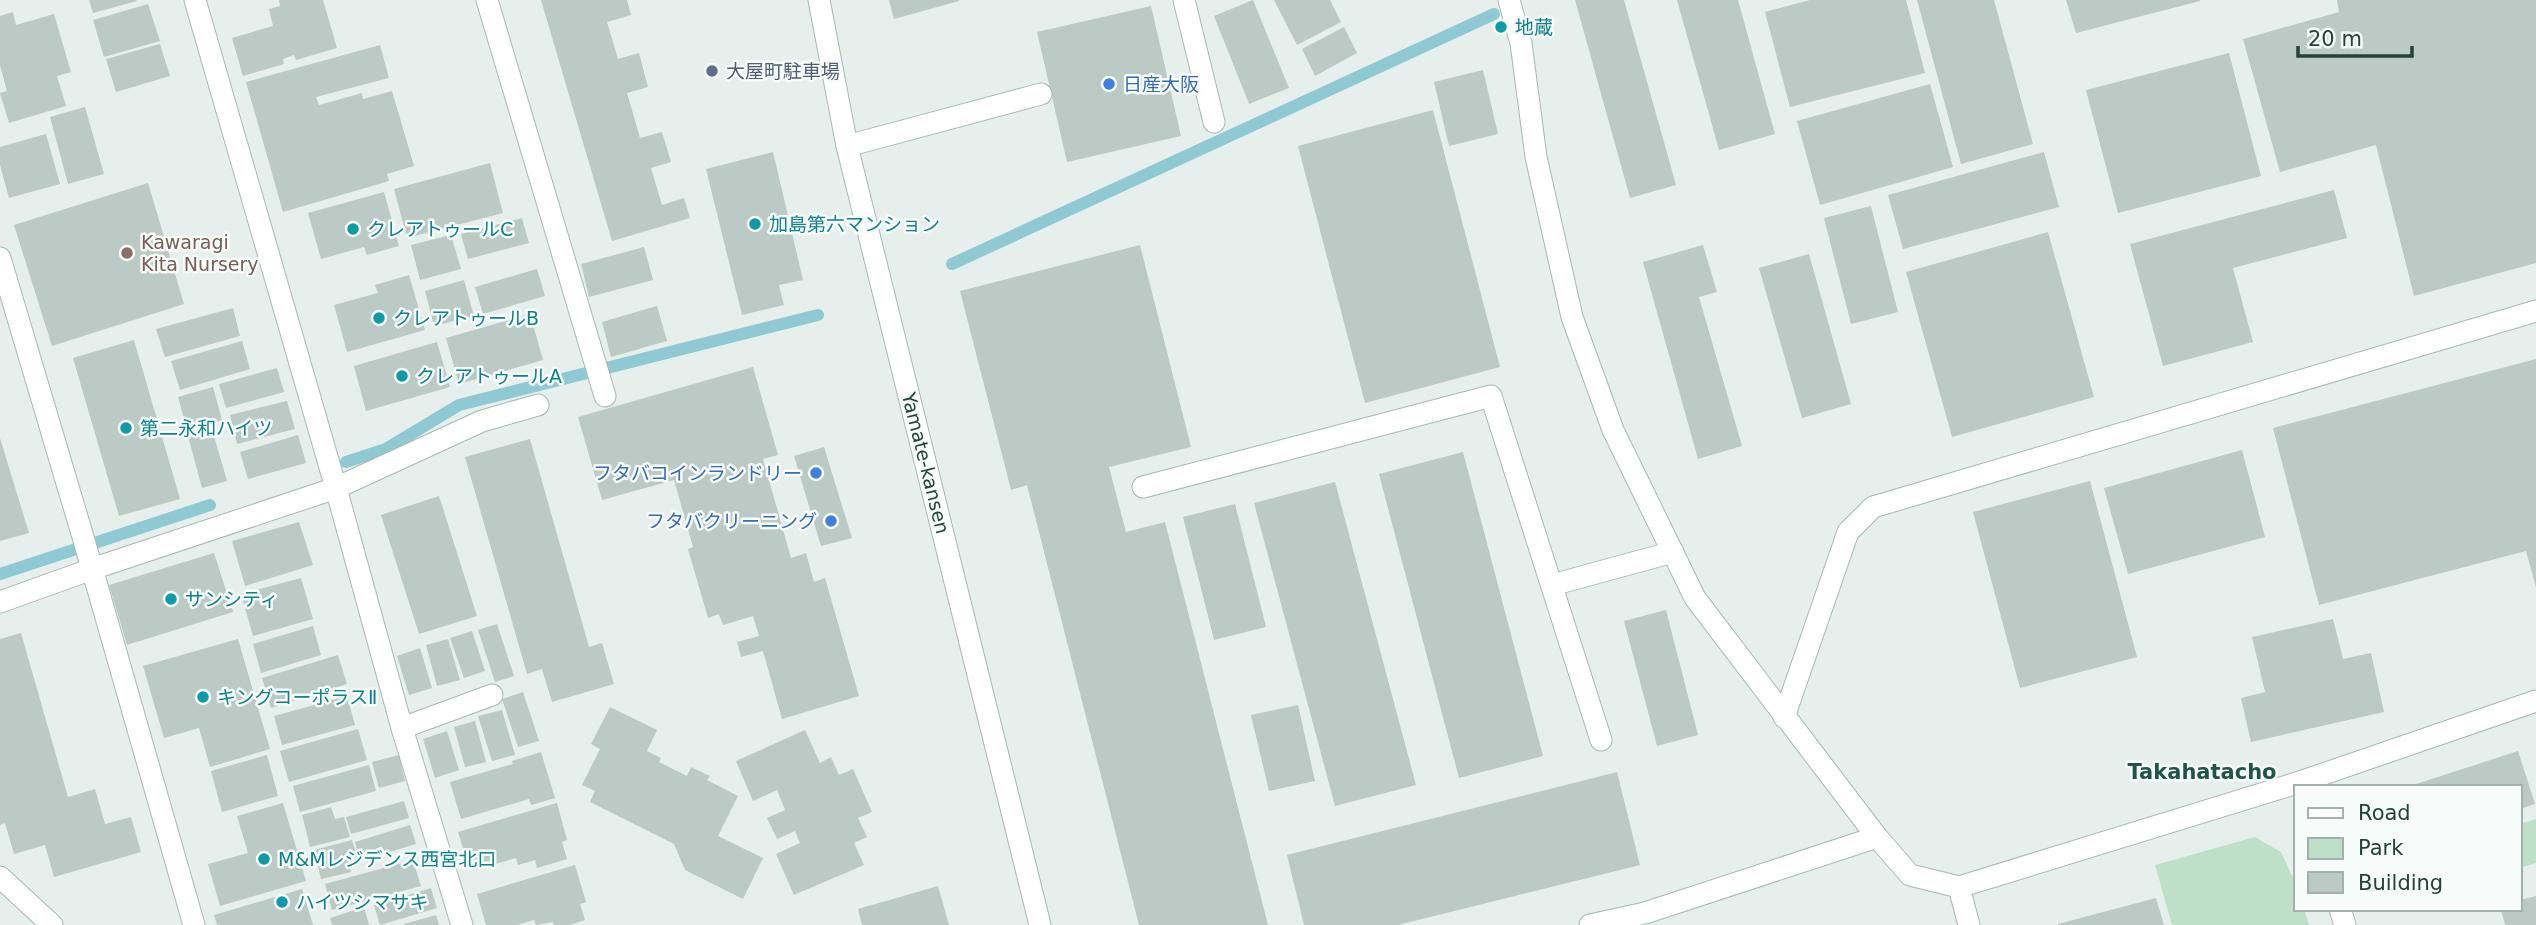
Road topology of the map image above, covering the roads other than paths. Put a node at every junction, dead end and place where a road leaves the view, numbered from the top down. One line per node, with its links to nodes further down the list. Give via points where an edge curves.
1 (195, 0): 14 (street)
2 (487, 0): 11 (street)
3 (819, 0): 8 (street, Yamate-kansen)
4 (1184, 0): 7 (street)
5 (1509, 0): 15 (street, via 1521,43 1536,157 1572,317 1613,430)
6 (1041, 94): 8 (street)
7 (1214, 122)
8 (848, 146): 32 (street, Yamate-kansen)
9 (0, 258): 16 (street)
10 (2536, 311): 21 (street, via 1873,507 1848,532)
11 (605, 396)
12 (538, 405): 14 (street, via 482,421)
13 (1143, 487): 17 (street, via 1491,396)
14 (336, 488): 16 (street); 22 (street)
15 (1673, 552): 17 (street); 21 (street, via 1695,598)
16 (88, 554): 18 (street); 30 (street)
17 (1552, 585): 23 (street)
18 (0, 602)
19 (492, 695): 22 (street)
20 (2536, 701): 24 (street)
21 (1784, 717): 26 (street)
22 (402, 728): 31 (street)
23 (1601, 740)
24 (2301, 784)
25 (2294, 786): 28 (street)
26 (1877, 837): 28 (street, via 1910,875); 33 (street, via 1645,913)
27 (0, 877): 29 (street)
28 (1959, 887): 34 (street)
29 (52, 925)
30 (194, 925)
31 (462, 925)
32 (1041, 925)
33 (1590, 925)
34 (1969, 925)

